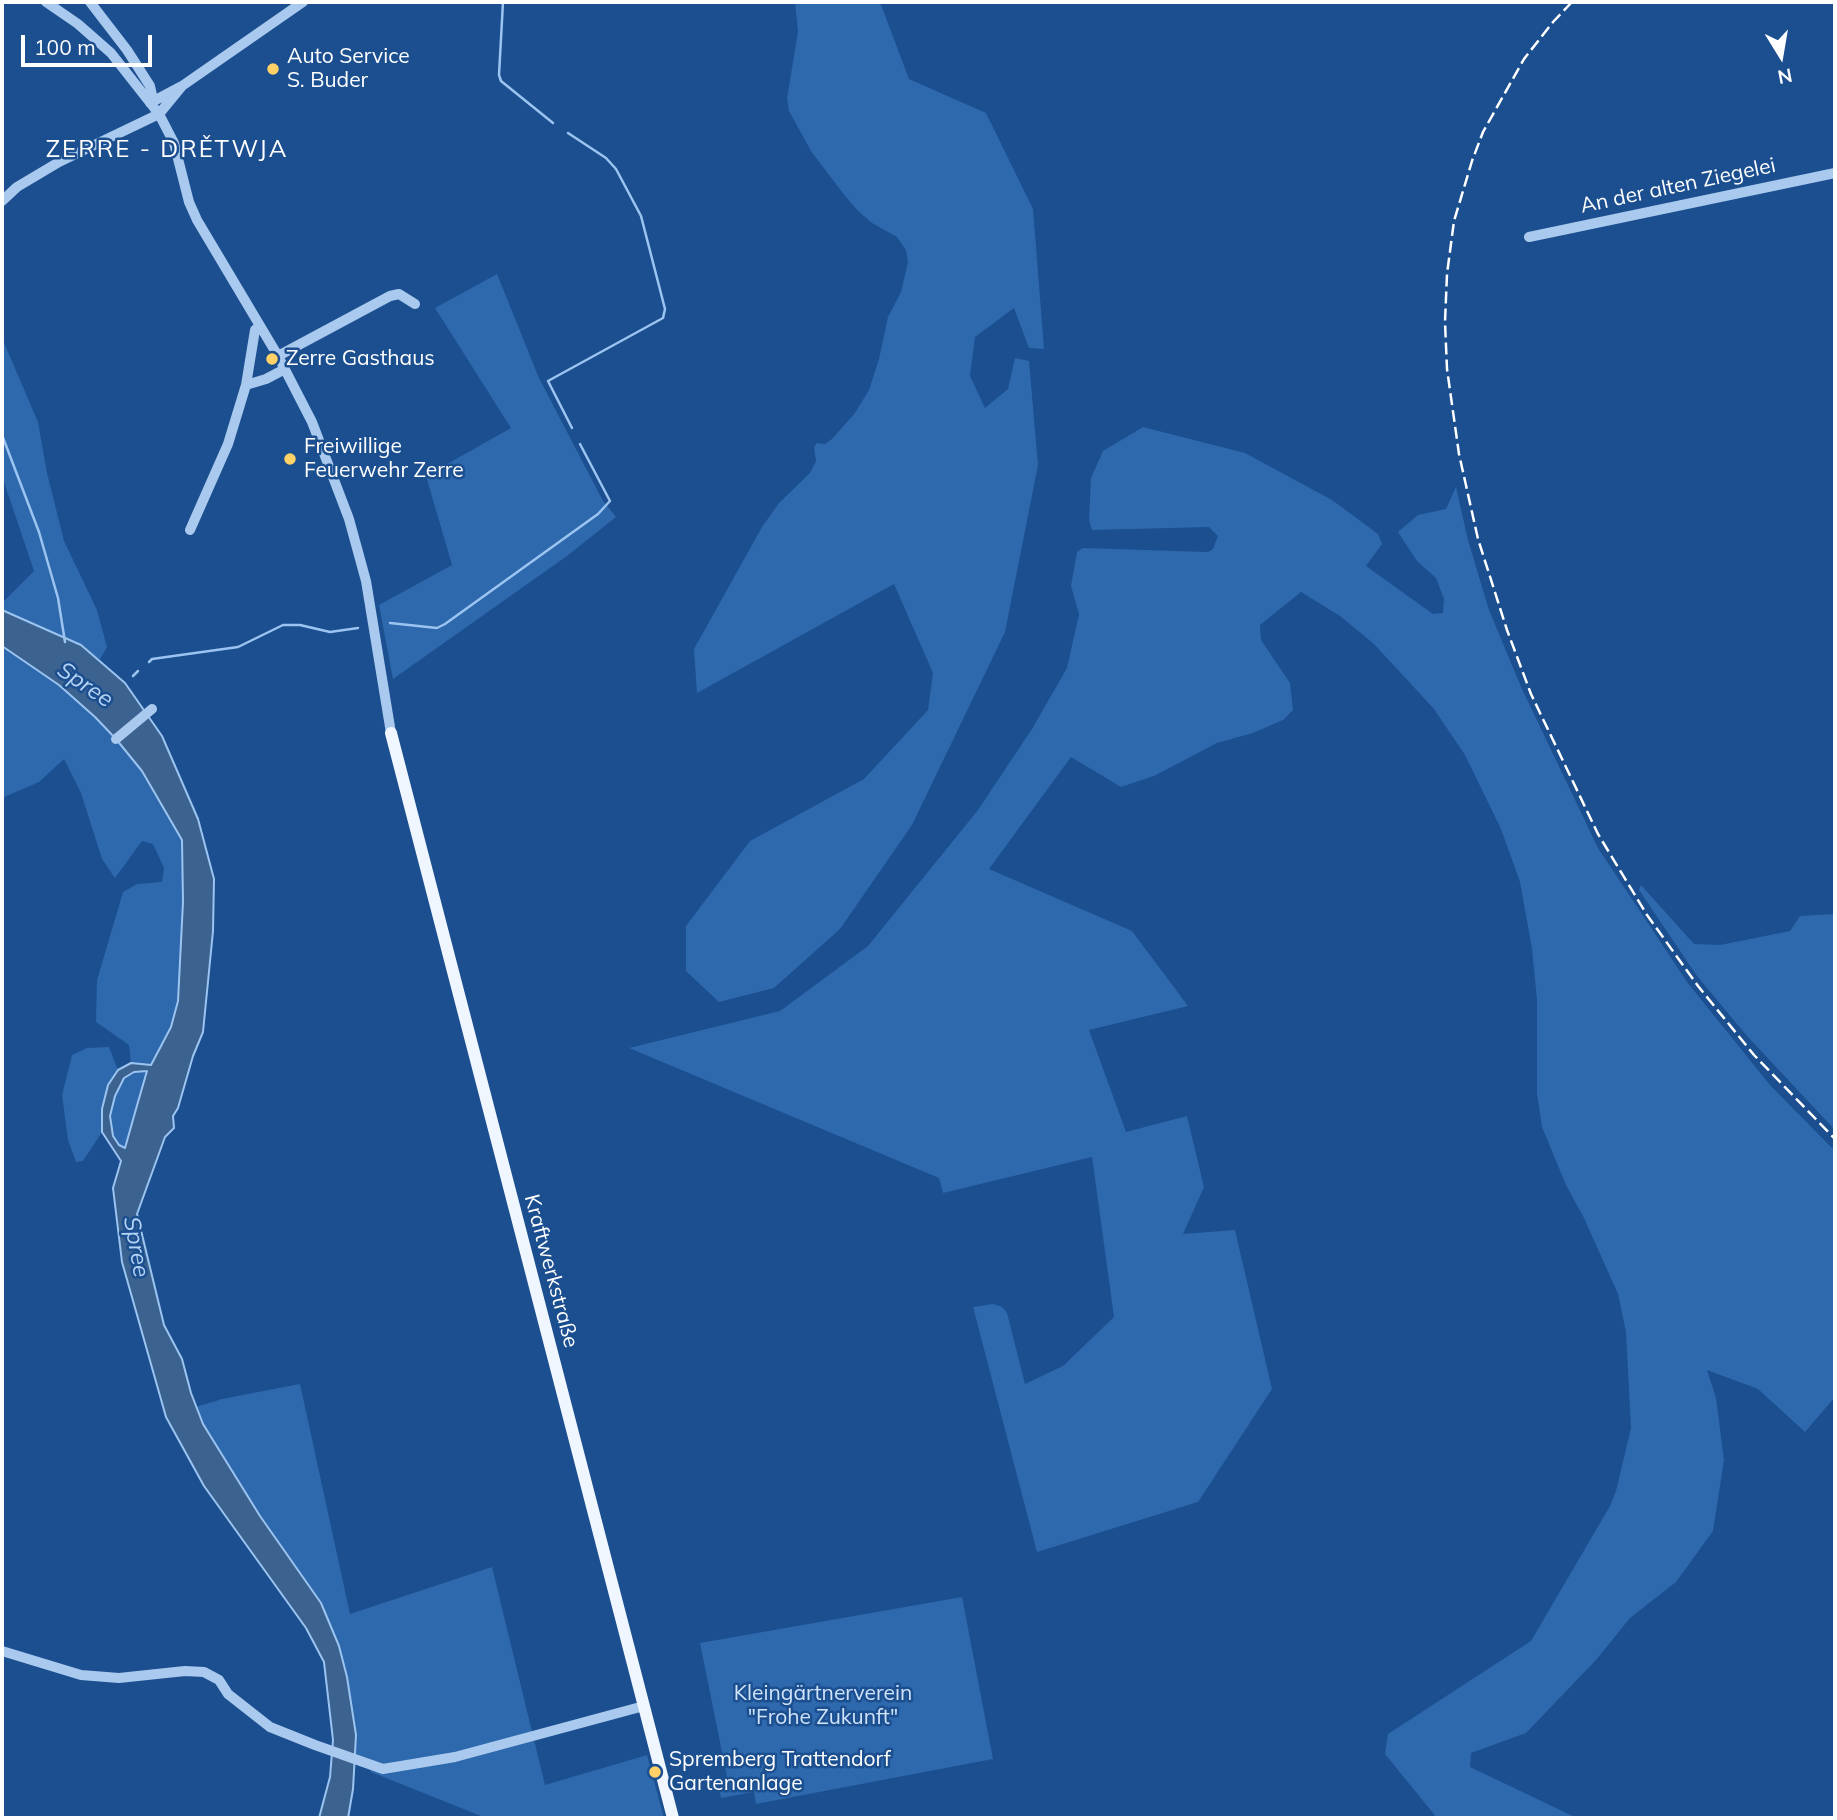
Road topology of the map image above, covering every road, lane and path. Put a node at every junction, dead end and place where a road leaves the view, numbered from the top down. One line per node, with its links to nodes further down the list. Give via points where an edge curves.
1 (46, 2): 5 (street, via 110,53)
2 (90, 2): 5 (street, via 150,86)
3 (303, 2): 4 (street)
4 (182, 86): 5 (street); 6 (street)
5 (150, 103): 6 (street)
6 (159, 114): 8 (street, via 59,162); 11 (street, via 174,143 197,220)
7 (1835, 173): 9 (street, An der alten Ziegelei)
8 (2, 201)
9 (1529, 237)
10 (415, 304): 12 (street, via 398,294 390,296)
11 (260, 326): 12 (street); 14 (street, via 255,330)
12 (278, 356): 13 (street)
13 (285, 369): 14 (street); 17 (street, via 313,422 349,519 369,594)
14 (246, 384): 15 (street, via 228,444)
15 (190, 530)
16 (152, 709): 18 (street)
17 (391, 733): 20 (main road, Kraftwerkstraße)
18 (116, 739)
19 (2, 1651): 20 (street, via 81,1675 118,1678 204,1672 270,1727 383,1769 455,1757)
20 (644, 1706): 21 (main road, Kraftwerkstraße)
21 (673, 1818)

